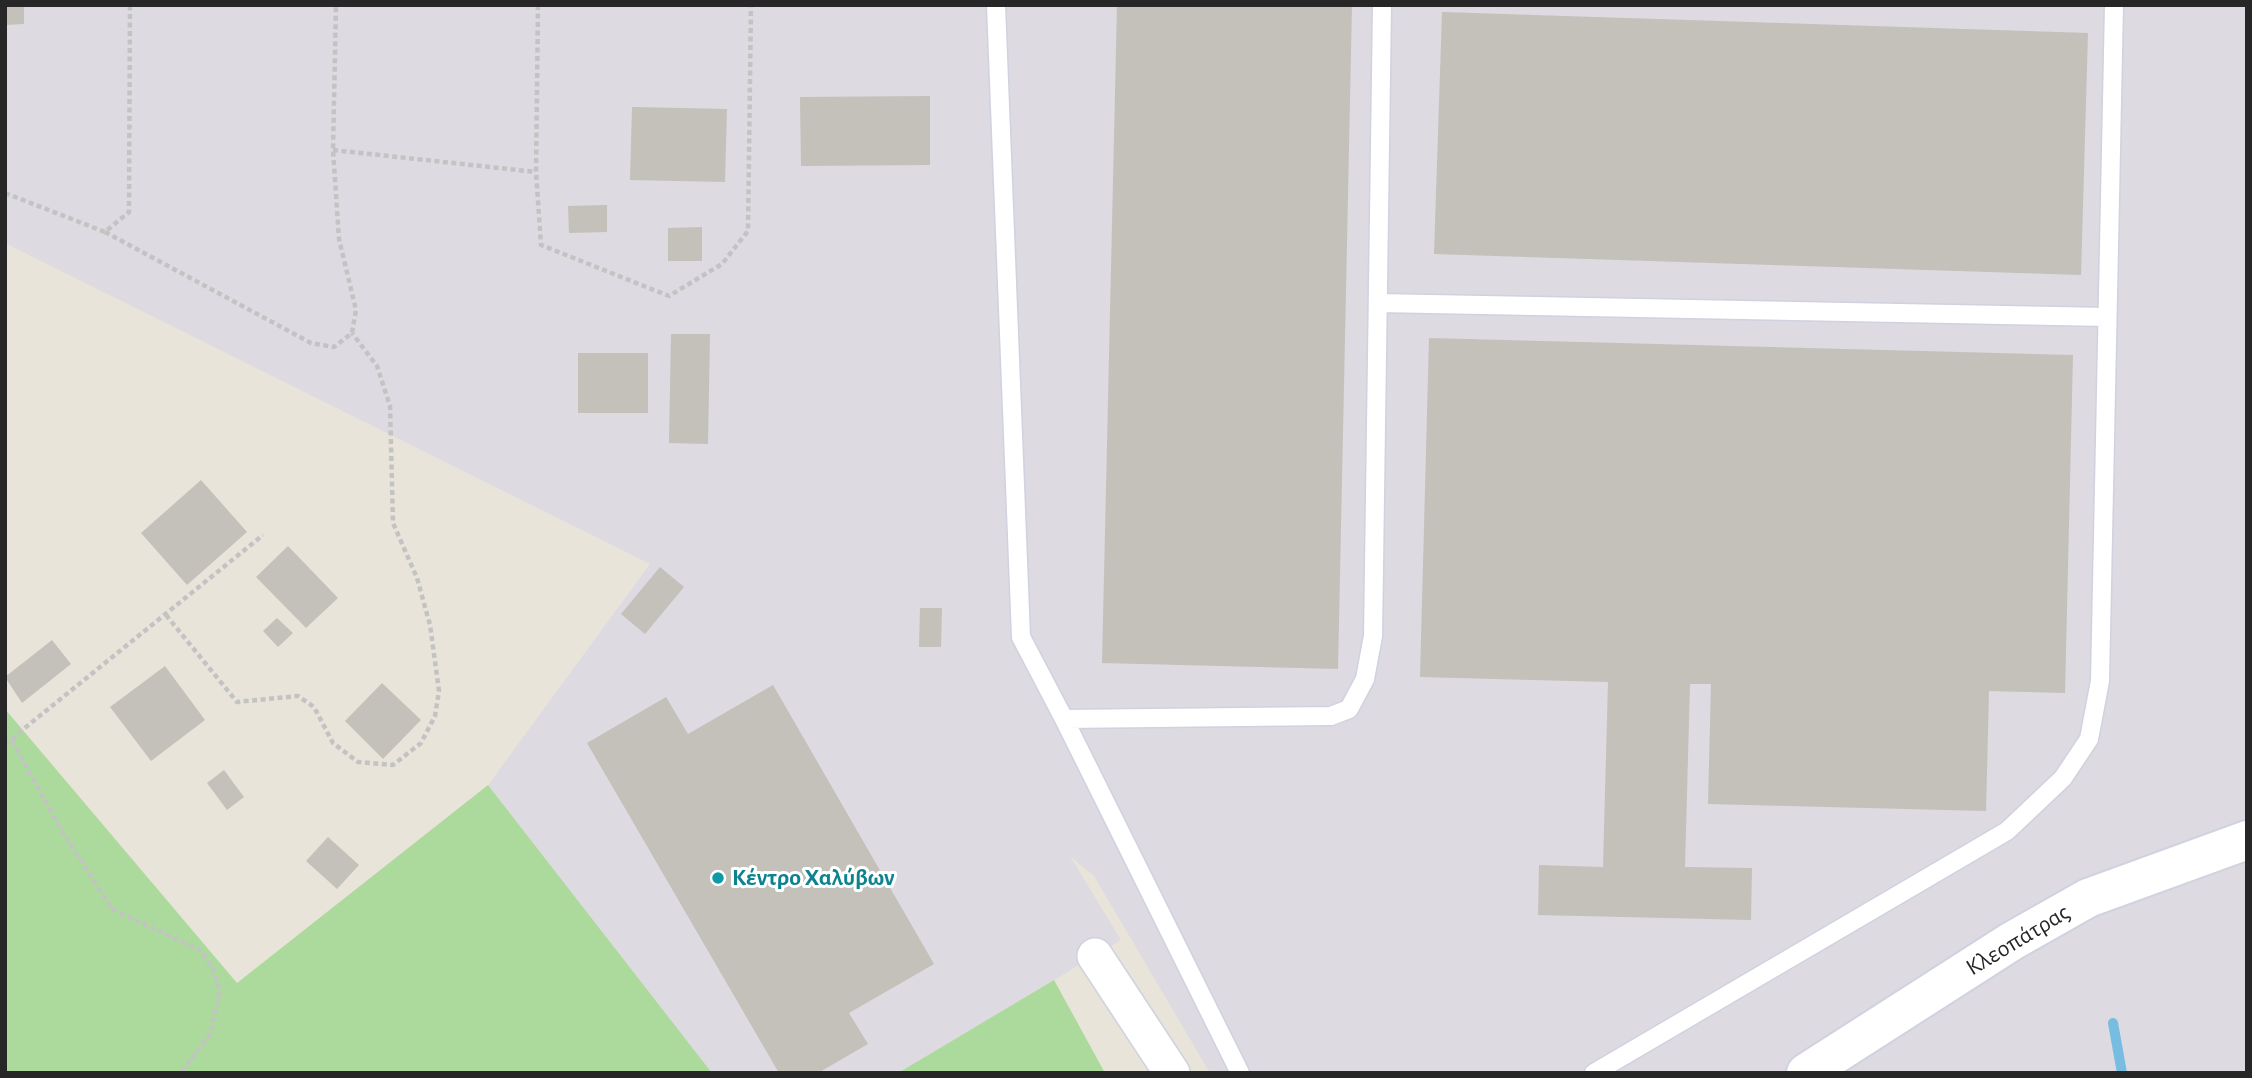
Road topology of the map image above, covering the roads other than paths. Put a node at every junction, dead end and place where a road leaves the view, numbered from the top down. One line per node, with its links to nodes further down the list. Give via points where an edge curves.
1 (996, 5): 6 (lane, via 1021,637)
2 (1382, 5): 4 (lane)
3 (2113, 5): 5 (lane)
4 (1378, 303): 5 (lane); 6 (lane, via 1373,636 1365,679 1349,709 1331,716)
5 (2107, 317): 11 (lane, via 2100,681 2089,739 2063,778 2007,831)
6 (1064, 719): 10 (lane)
7 (2247, 840): 12 (street, Κλεοπάτρας, via 2088,898 2012,941)
8 (1095, 956): 9 (street)
9 (1172, 1073)
10 (1240, 1073)
11 (1594, 1073)
12 (1806, 1073)

